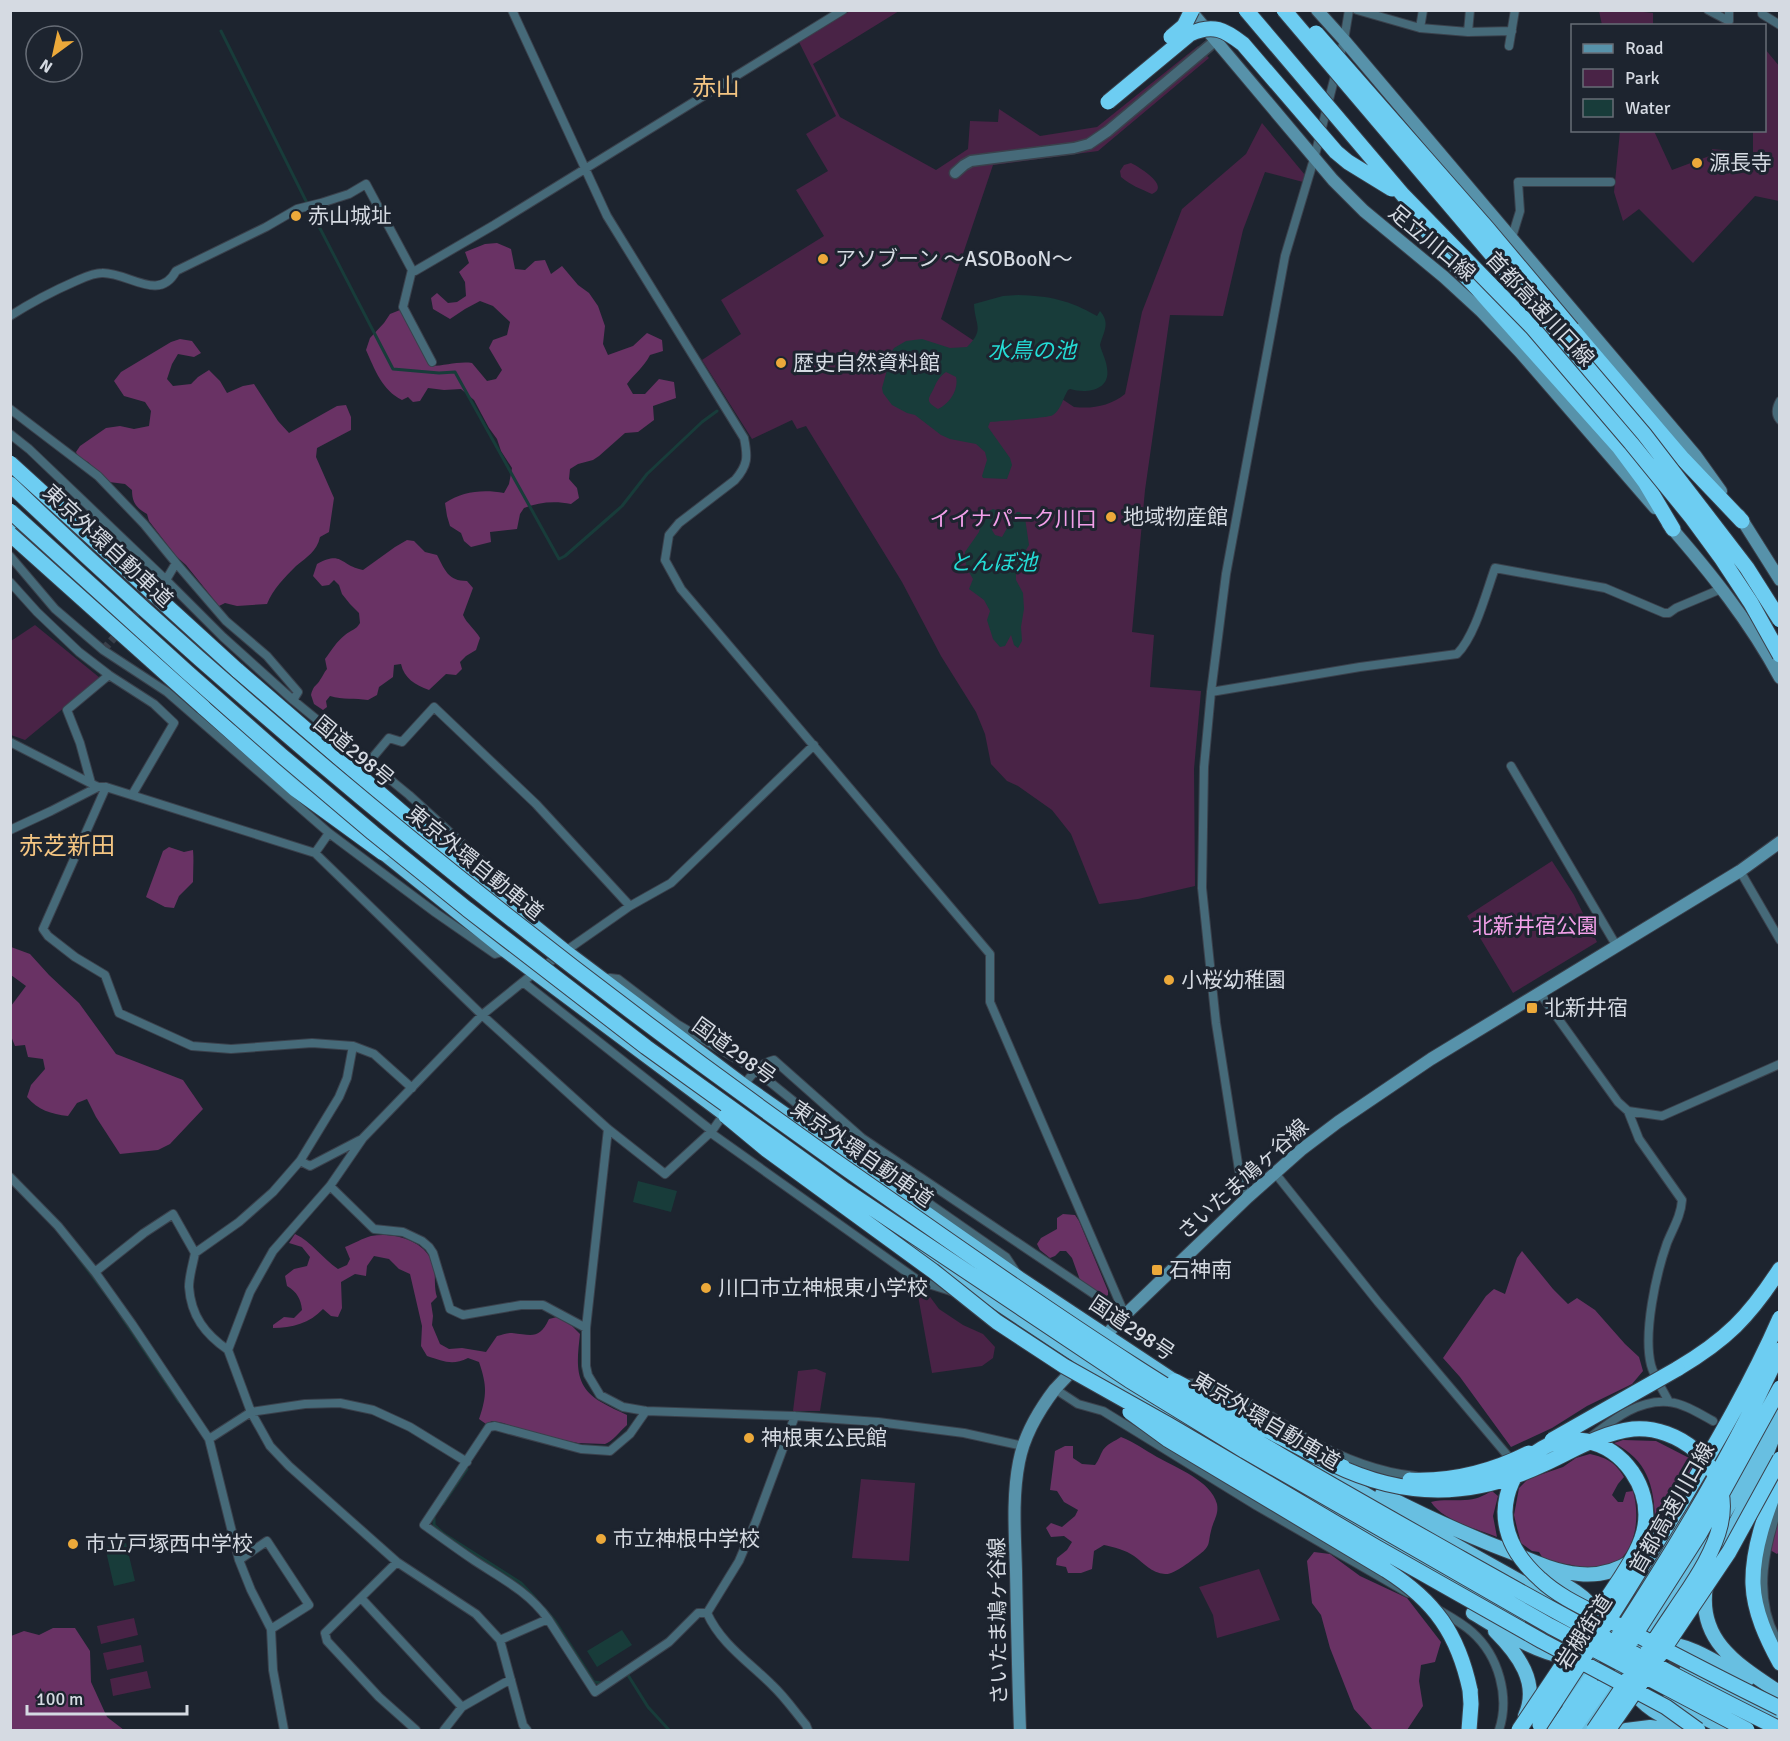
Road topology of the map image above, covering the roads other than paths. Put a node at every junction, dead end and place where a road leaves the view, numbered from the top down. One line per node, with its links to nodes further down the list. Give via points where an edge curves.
1 (512, 10): 24 (street)
2 (843, 10): 24 (street)
3 (1191, 10): 20 (main road, 足立川口線); 27 (highway, bridge, via 1184,26 1117,83 1105,98 1190,34 1210,27 1219,29 1243,44 1336,152)
4 (1246, 10): 27 (highway, 首都高速川口線, bridge)
5 (1284, 10): 51 (highway, 首都高速川口線, bridge, via 1644,434 1747,568)
6 (1296, 10): 40 (highway, bridge, via 1683,459)
7 (1317, 10): 21 (main road)
8 (1349, 10): 21 (street)
9 (1357, 10): 17 (street)
10 (1423, 10): 17 (street)
11 (1470, 10): 19 (street)
12 (1515, 10): 18 (street)
13 (1708, 10): 14 (street, via 1729,21)
14 (1729, 10)
15 (1762, 10): 16 (street)
16 (1779, 25)
17 (1420, 28): 19 (street)
18 (1512, 31): 19 (street); 22 (street)
19 (1468, 32)
20 (1215, 40): 23 (main road, 足立川口線); 25 (street, via 1089,144 971,161)
21 (1344, 40): 23 (street); 28 (main road)
22 (1509, 46)
23 (1314, 159): 42 (main road, 足立川口線, via 1364,211 1481,311); 57 (street, via 1285,256 1226,574)
24 (586, 169): 29 (street); 60 (street, via 608,216 736,423 748,455 735,480 669,535 665,560 681,589)
25 (955, 173)
26 (1611, 182): 28 (street, via 1518,182 1520,211)
27 (1402, 195): 42 (highway, bridge, via 1439,248 1619,447); 53 (highway, 首都高速川口線, bridge, via 1532,327 1631,443 1722,559)
28 (1512, 237): 40 (main road, via 1696,456)
29 (412, 270): 30 (street, via 366,184 349,194 297,209 176,271 165,284 155,286 102,272 37,299); 31 (street, via 403,307)
30 (10, 316)
31 (432, 362)
32 (1779, 401): 34 (street)
33 (10, 409): 45 (street, via 98,476)
34 (1779, 420)
35 (10, 434): 47 (street)
36 (10, 463): 70 (highway, bridge)
37 (10, 472): 70 (highway, 国道298号, via 268,706)
38 (10, 484): 104 (highway, 東京外環自動車道, bridge, via 282,730 477,893 750,1101)
39 (10, 511): 83 (highway, 東京外環自動車道, bridge, via 373,833)
40 (1743, 520): 46 (main road)
41 (10, 524): 69 (highway, via 205,700)
42 (1673, 529): 50 (main road, 足立川口線)
43 (10, 534): 69 (highway, bridge, via 295,789)
44 (10, 556): 52 (street, via 55,609)
45 (176, 563): 47 (street); 58 (street, via 226,621 267,656 298,692)
46 (1776, 566): 48 (main road)
47 (166, 579): 58 (street)
48 (1779, 580)
49 (10, 582): 54 (street)
50 (1720, 589): 56 (main road, 足立川口線, via 1737,608); 57 (street, via 1664,613 1605,588 1496,568 1471,633 1457,654)
51 (1779, 620)
52 (103, 650): 54 (street); 66 (street, via 167,692)
53 (1779, 655)
54 (93, 662): 55 (street)
55 (109, 675): 63 (street, via 67,711); 64 (street, via 154,704 174,723)
56 (1779, 678)
57 (1211, 692): 97 (street, via 1204,767 1202,888 1216,1023 1241,1183)
58 (293, 700): 61 (street)
59 (10, 742): 63 (street)
60 (814, 745): 72 (street, via 671,883); 103 (street, via 990,954 990,1002)
61 (368, 763): 72 (street, via 389,738 402,742 434,707 536,804); 73 (street, via 511,888)
62 (1511, 766): 75 (street)
63 (98, 785): 64 (street); 65 (street); 82 (street, via 43,929 75,957 105,975 119,1013 192,1046)
64 (132, 795): 68 (street)
65 (10, 830)
66 (329, 833): 68 (street); 76 (street, via 495,954)
67 (1779, 842): 71 (main road, さいたま鳩ヶ谷線)
68 (315, 853): 81 (street)
69 (383, 853): 76 (highway)
70 (460, 866): 73 (highway, 国道298号)
71 (1740, 871): 74 (street); 75 (main road, さいたま鳩ヶ谷線)
72 (630, 906): 77 (street)
73 (515, 911): 77 (highway, 国道298号)
74 (1779, 940)
75 (1616, 945): 80 (main road, さいたま鳩ヶ谷線)
76 (506, 951): 78 (highway)
77 (565, 951): 78 (street); 79 (highway, 国道298号)
78 (529, 977): 81 (street); 91 (street); 102 (highway)
79 (602, 979): 85 (street, via 618,979 677,1024); 101 (highway, 国道298号, via 746,1087)
80 (1539, 992): 88 (street); 94 (main road, さいたま鳩ヶ谷線, via 1381,1092)
81 (482, 1015): 87 (street); 90 (street)
82 (353, 1046): 87 (street, via 374,1054); 93 (street, via 339,1097)
83 (646, 1047): 112 (highway, bridge, via 766,1150 997,1322); 180 (highway, 東京外環自動車道, bridge, via 862,1202 1139,1386 1550,1626)
84 (1779, 1064): 88 (street, via 1662,1116)
85 (755, 1070): 86 (street); 101 (street, via 864,1158 1006,1257); 103 (street, via 774,1060 862,1138)
86 (746, 1082)
87 (412, 1089): 92 (street)
88 (1628, 1111): 116 (street, via 1639,1138 1682,1200 1682,1212 1667,1243 1655,1287 1648,1337 1651,1366)
89 (719, 1121): 91 (street)
90 (608, 1129): 91 (street, via 665,1174); 106 (street)
91 (711, 1132): 102 (street, via 919,1281)
92 (363, 1138): 93 (street, via 310,1166); 96 (street)
93 (300, 1161): 98 (street, via 239,1222)
94 (1275, 1173): 97 (main road, さいたま鳩ヶ谷線); 127 (street)
95 (10, 1177): 100 (street, via 58,1226)
96 (330, 1186): 106 (street, via 374,1229 403,1232 429,1247 450,1309 457,1314 543,1305); 109 (street, via 273,1251 250,1292)
97 (1248, 1197): 103 (main road, さいたま鳩ヶ谷線)
98 (195, 1253): 100 (street, via 173,1214); 109 (street, via 189,1285 194,1314 214,1340)
99 (1779, 1269): 128 (highway, bridge, via 1742,1320 1715,1345 1515,1460 1463,1477 1430,1480 1378,1476)
100 (95, 1272): 123 (street)
101 (1019, 1278): 108 (highway, 国道298号)
102 (1000, 1306): 111 (highway)
103 (1125, 1315): 108 (main road, さいたま鳩ヶ谷線)
104 (1059, 1317): 128 (highway, bridge); 158 (highway, 東京外環自動車道, bridge, via 1252,1439 1569,1619)
105 (1779, 1318): 168 (highway, bridge, via 1721,1435 1633,1583)
106 (586, 1328): 117 (street, via 588,1375 600,1395 623,1407)
107 (1779, 1334): 130 (highway, 岩槻街道)
108 (1105, 1335): 111 (main road, さいたま鳩ヶ谷線); 113 (highway, 国道298号)
109 (228, 1350): 118 (street)
110 (1779, 1350): 152 (highway, 首都高速川口線, bridge, via 1708,1490 1647,1592)
111 (1081, 1359): 115 (main road, さいたま鳩ヶ谷線); 133 (highway)
112 (1064, 1366): 165 (highway, bridge, via 1167,1439 1416,1590 1441,1619 1460,1657 1470,1690); 178 (highway, bridge, via 1542,1641 1666,1707)
113 (1179, 1384): 120 (highway, 国道298号); 127 (street, via 1213,1386 1230,1392 1332,1452 1380,1470 1464,1479)
114 (1779, 1388): 152 (highway, 首都高速川口線, bridge, via 1700,1533)
115 (1055, 1389): 124 (main road, さいたま鳩ヶ谷線); 166 (street, via 1078,1404 1103,1411 1473,1633 1485,1646 1499,1677 1504,1710)
116 (1669, 1402): 122 (street); 127 (street, via 1635,1407 1622,1414 1543,1472 1534,1474)
117 (646, 1411): 119 (street); 126 (street, via 630,1434 610,1451 581,1449 495,1426 489,1427)
118 (251, 1412): 123 (street); 126 (street, via 340,1403 373,1410 410,1427); 135 (street, via 270,1446 289,1466)
119 (795, 1416): 124 (street, via 964,1433); 138 (street, via 739,1561)
120 (1234, 1417): 132 (highway); 137 (highway, 国道298号)
121 (1779, 1418): 144 (highway, via 1697,1523 1634,1624); 146 (highway, via 1689,1575); 153 (highway, via 1751,1492 1709,1576 1704,1597 1708,1621 1718,1643)
122 (1713, 1421)
123 (209, 1439): 134 (street)
124 (1023, 1446): 164 (main road, さいたま鳩ヶ谷線, via 1016,1476 1015,1513)
125 (1779, 1459): 175 (highway, bridge, via 1729,1552)
126 (467, 1462): 140 (street, via 424,1525 518,1587)
127 (1514, 1463)
128 (1333, 1464): 174 (highway, bridge, via 1363,1478 1432,1491 1506,1479 1595,1440 1635,1429 1672,1436 1701,1456 1719,1488 1722,1512 1713,1550)
129 (1779, 1476): 148 (highway, via 1761,1532 1753,1583 1758,1612)
130 (1700, 1487): 132 (highway, via 1638,1556 1609,1572 1586,1575 1559,1570); 144 (highway, 岩槻街道, via 1621,1616)
131 (1779, 1502): 145 (street, via 1770,1529 1762,1582)
132 (1463, 1534): 144 (highway, via 1584,1597)
133 (1378, 1538): 139 (highway); 142 (highway)
134 (238, 1560): 141 (street); 141 (street, via 267,1541 309,1605)
135 (397, 1562): 136 (street); 143 (street, via 476,1614)
136 (361, 1598): 155 (street); 160 (street, via 325,1633 327,1641)
137 (1564, 1606)
138 (707, 1613): 140 (street, via 698,1613 669,1642 595,1692); 163 (street, via 714,1628 776,1688)
139 (1473, 1613): 147 (highway, via 1549,1653 1576,1659); 167 (highway, via 1511,1648 1528,1679 1530,1700)
140 (548, 1619): 143 (street)
141 (271, 1629): 159 (street, via 273,1670)
142 (1546, 1634)
143 (500, 1640): 151 (street)
144 (1612, 1640): 147 (highway, 岩槻街道); 149 (highway)
145 (1779, 1646)
146 (1638, 1650): 149 (highway); 153 (highway, via 1665,1643 1684,1647)
147 (1595, 1656): 169 (highway, 岩槻街道)
148 (1779, 1663)
149 (1620, 1665): 152 (highway); 171 (highway, via 1596,1684); 178 (highway, via 1645,1706)
150 (1686, 1671): 157 (highway)
151 (511, 1680): 155 (street); 162 (street)
152 (1600, 1687): 170 (highway); 172 (highway); 173 (highway)
153 (1779, 1696)
154 (1669, 1700): 179 (highway)
155 (462, 1707): 161 (street)
156 (1779, 1708): 167 (highway, bridge, via 1649,1642 1598,1614 1588,1609 1568,1598 1541,1581 1521,1560 1505,1515 1512,1481 1532,1455 1575,1440 1600,1445 1630,1468 1642,1490 1646,1525 1620,1579 1601,1607 1595,1617 1588,1626 1526,1721)
157 (1779, 1718)
158 (1779, 1729)
159 (284, 1731)
160 (416, 1731)
161 (444, 1731)
162 (527, 1731)
163 (808, 1731)
164 (1020, 1731)
165 (1469, 1731)
166 (1499, 1731)
167 (1518, 1731)
168 (1536, 1731)
169 (1542, 1731)
170 (1556, 1731)
171 (1566, 1731)
172 (1572, 1731)
173 (1583, 1731)
174 (1594, 1731)
175 (1608, 1731)
176 (1626, 1731): 177 (highway, via 1650,1727)
177 (1673, 1731)
178 (1696, 1731)
179 (1728, 1731)
180 (1747, 1731)

